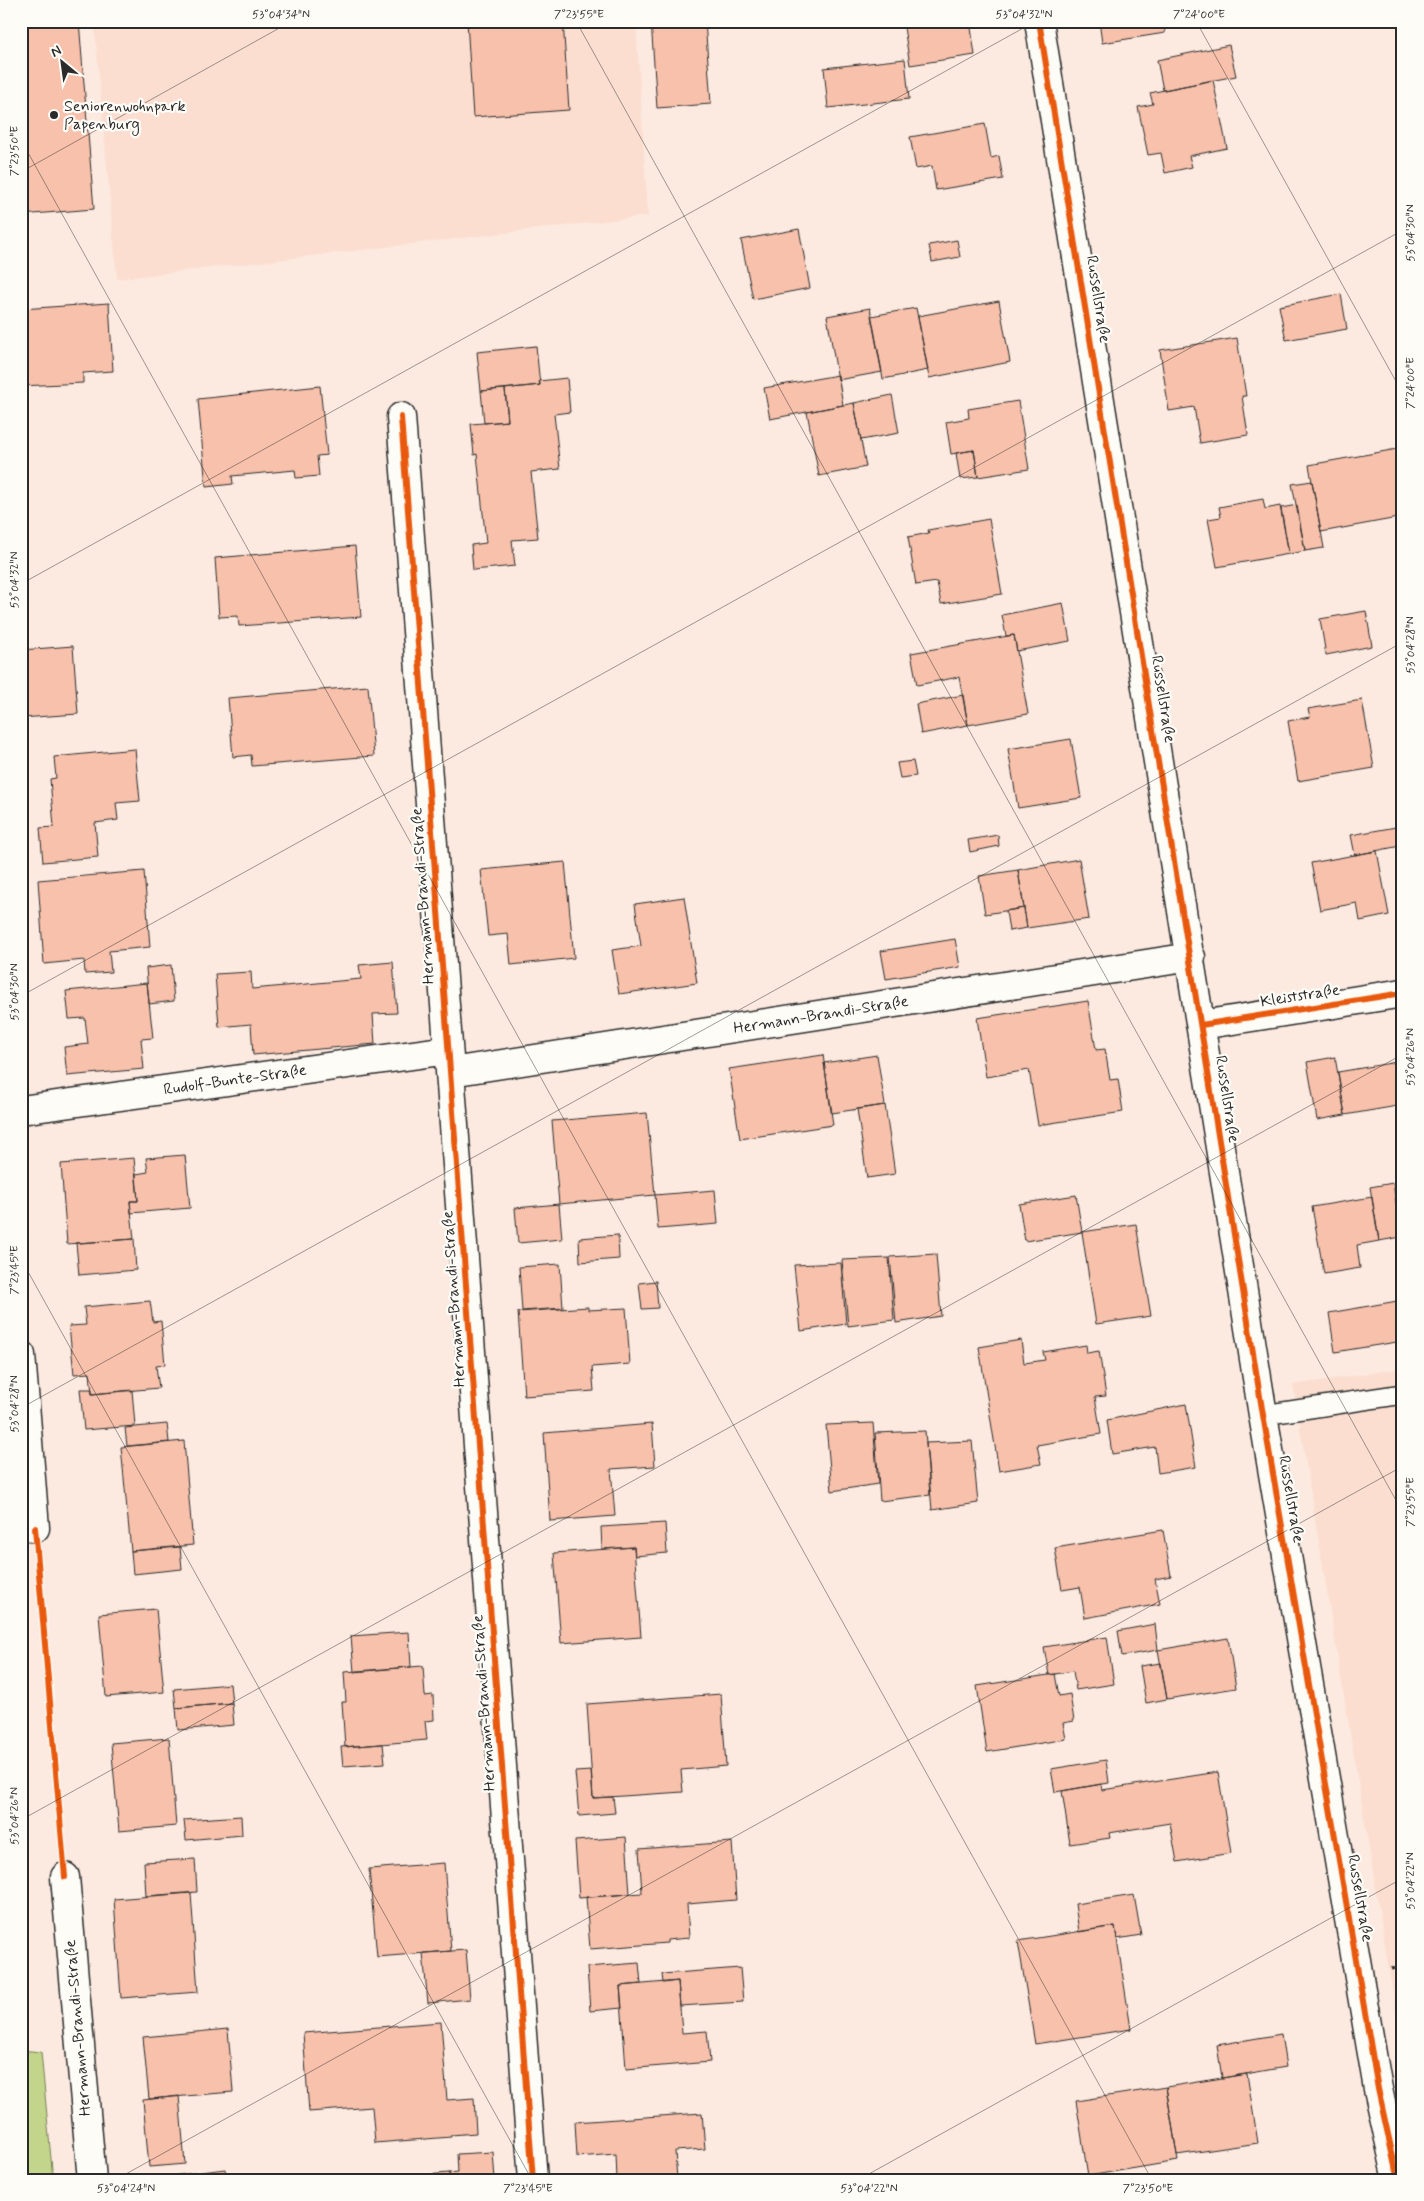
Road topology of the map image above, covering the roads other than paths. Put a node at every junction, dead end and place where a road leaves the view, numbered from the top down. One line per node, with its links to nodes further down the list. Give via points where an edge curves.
1 (1039, 21): 3 (street, Russellstraße)
2 (402, 417): 6 (street, Hermann-Brandi-Straße)
3 (1191, 958): 5 (street, Russellstraße); 6 (street, Hermann-Brandi-Straße)
4 (1403, 993): 5 (street, Kleiststraße)
5 (1201, 1025): 10 (street, Russellstraße)
6 (450, 1061): 7 (street, Rudolf-Bunte-Straße); 14 (street, Hermann-Brandi-Straße)
7 (21, 1110)
8 (21, 1355): 11 (street)
9 (1403, 1394): 10 (lane)
10 (1263, 1415): 15 (street, Russellstraße, via 1378,2089)
11 (35, 1528)
12 (65, 1876): 13 (street, Hermann-Brandi-Straße)
13 (92, 2180)
14 (533, 2180)
15 (1398, 2180)

